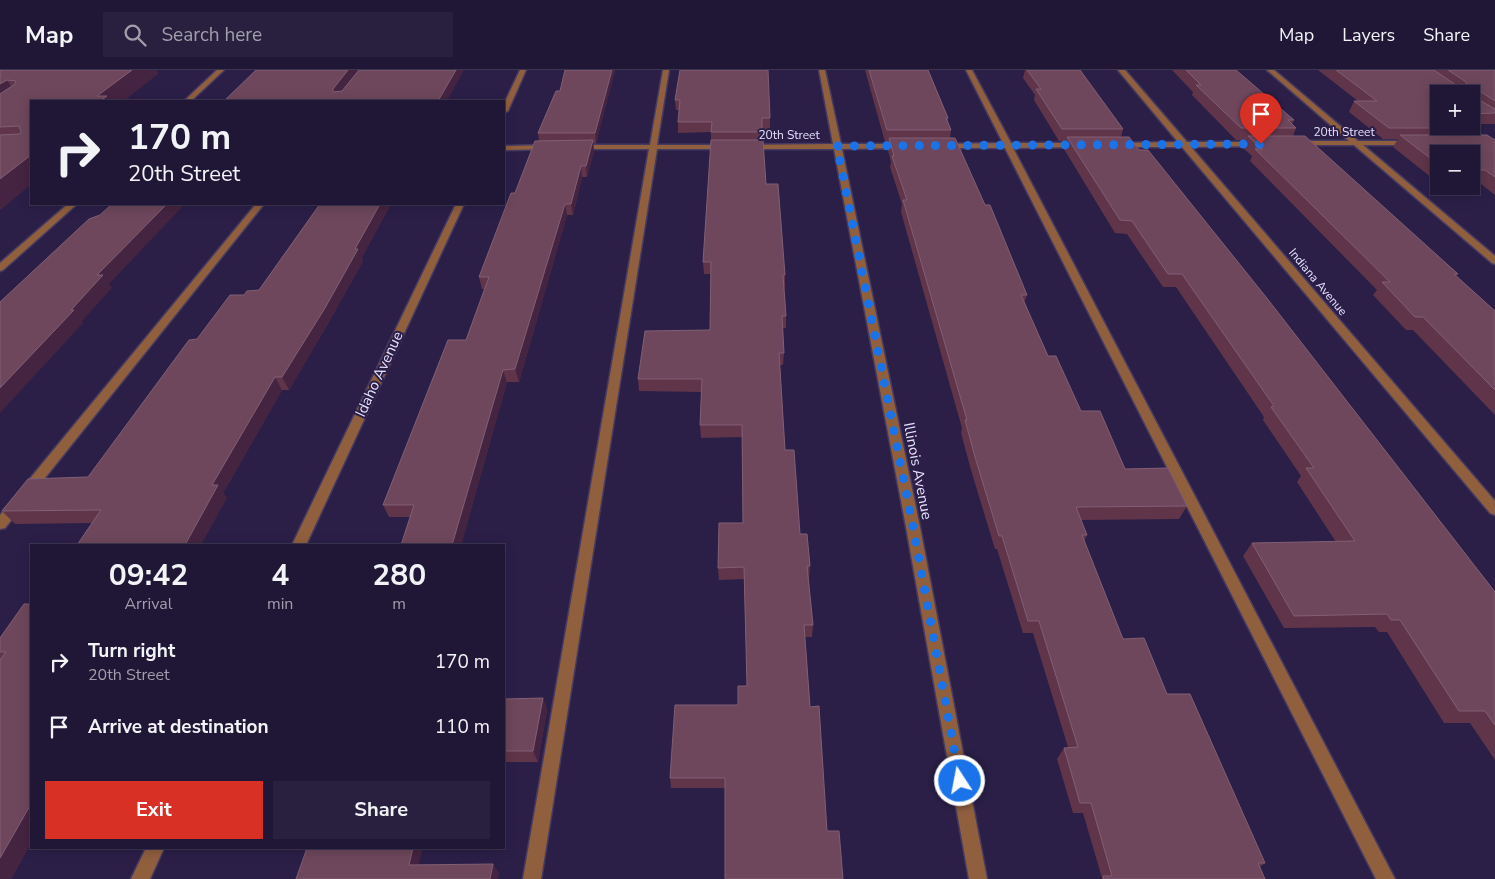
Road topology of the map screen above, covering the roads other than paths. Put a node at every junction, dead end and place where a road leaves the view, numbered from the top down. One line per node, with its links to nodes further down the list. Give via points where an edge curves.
1 (221, 70): 8 (street)
2 (523, 70): 9 (street)
3 (666, 70): 23 (street)
4 (822, 70): 18 (street, Illinois Avenue)
5 (969, 70): 15 (street)
6 (1121, 70): 13 (street, Indiana Avenue)
7 (1270, 70): 12 (street)
8 (188, 100)
9 (505, 109)
10 (1416, 142): 12 (street, 20th Street)
11 (1290, 143): 12 (street, 20th Street)
12 (1357, 143): 30 (street)
13 (1184, 144): 14 (street); 17 (street); 32 (street, Indiana Avenue)
14 (1271, 144)
15 (1006, 145): 16 (street); 20 (street); 39 (street)
16 (1085, 145)
17 (1115, 145)
18 (837, 146): 19 (street, 20th Street); 25 (street, 20th Street); 38 (street, Illinois Avenue, via 911,517)
19 (917, 146)
20 (937, 146)
21 (560, 147): 26 (street)
22 (570, 147): 23 (street)
23 (654, 147): 24 (street); 37 (street)
24 (731, 147)
25 (741, 147)
26 (505, 148)
27 (72, 205): 31 (street)
28 (259, 205): 33 (street)
29 (460, 205): 34 (street, Idaho Avenue)
30 (1495, 261)
31 (0, 268)
32 (1495, 510)
33 (0, 524)
34 (299, 544)
35 (155, 849): 36 (street)
36 (140, 879)
37 (532, 879)
38 (978, 879)
39 (1386, 879)

